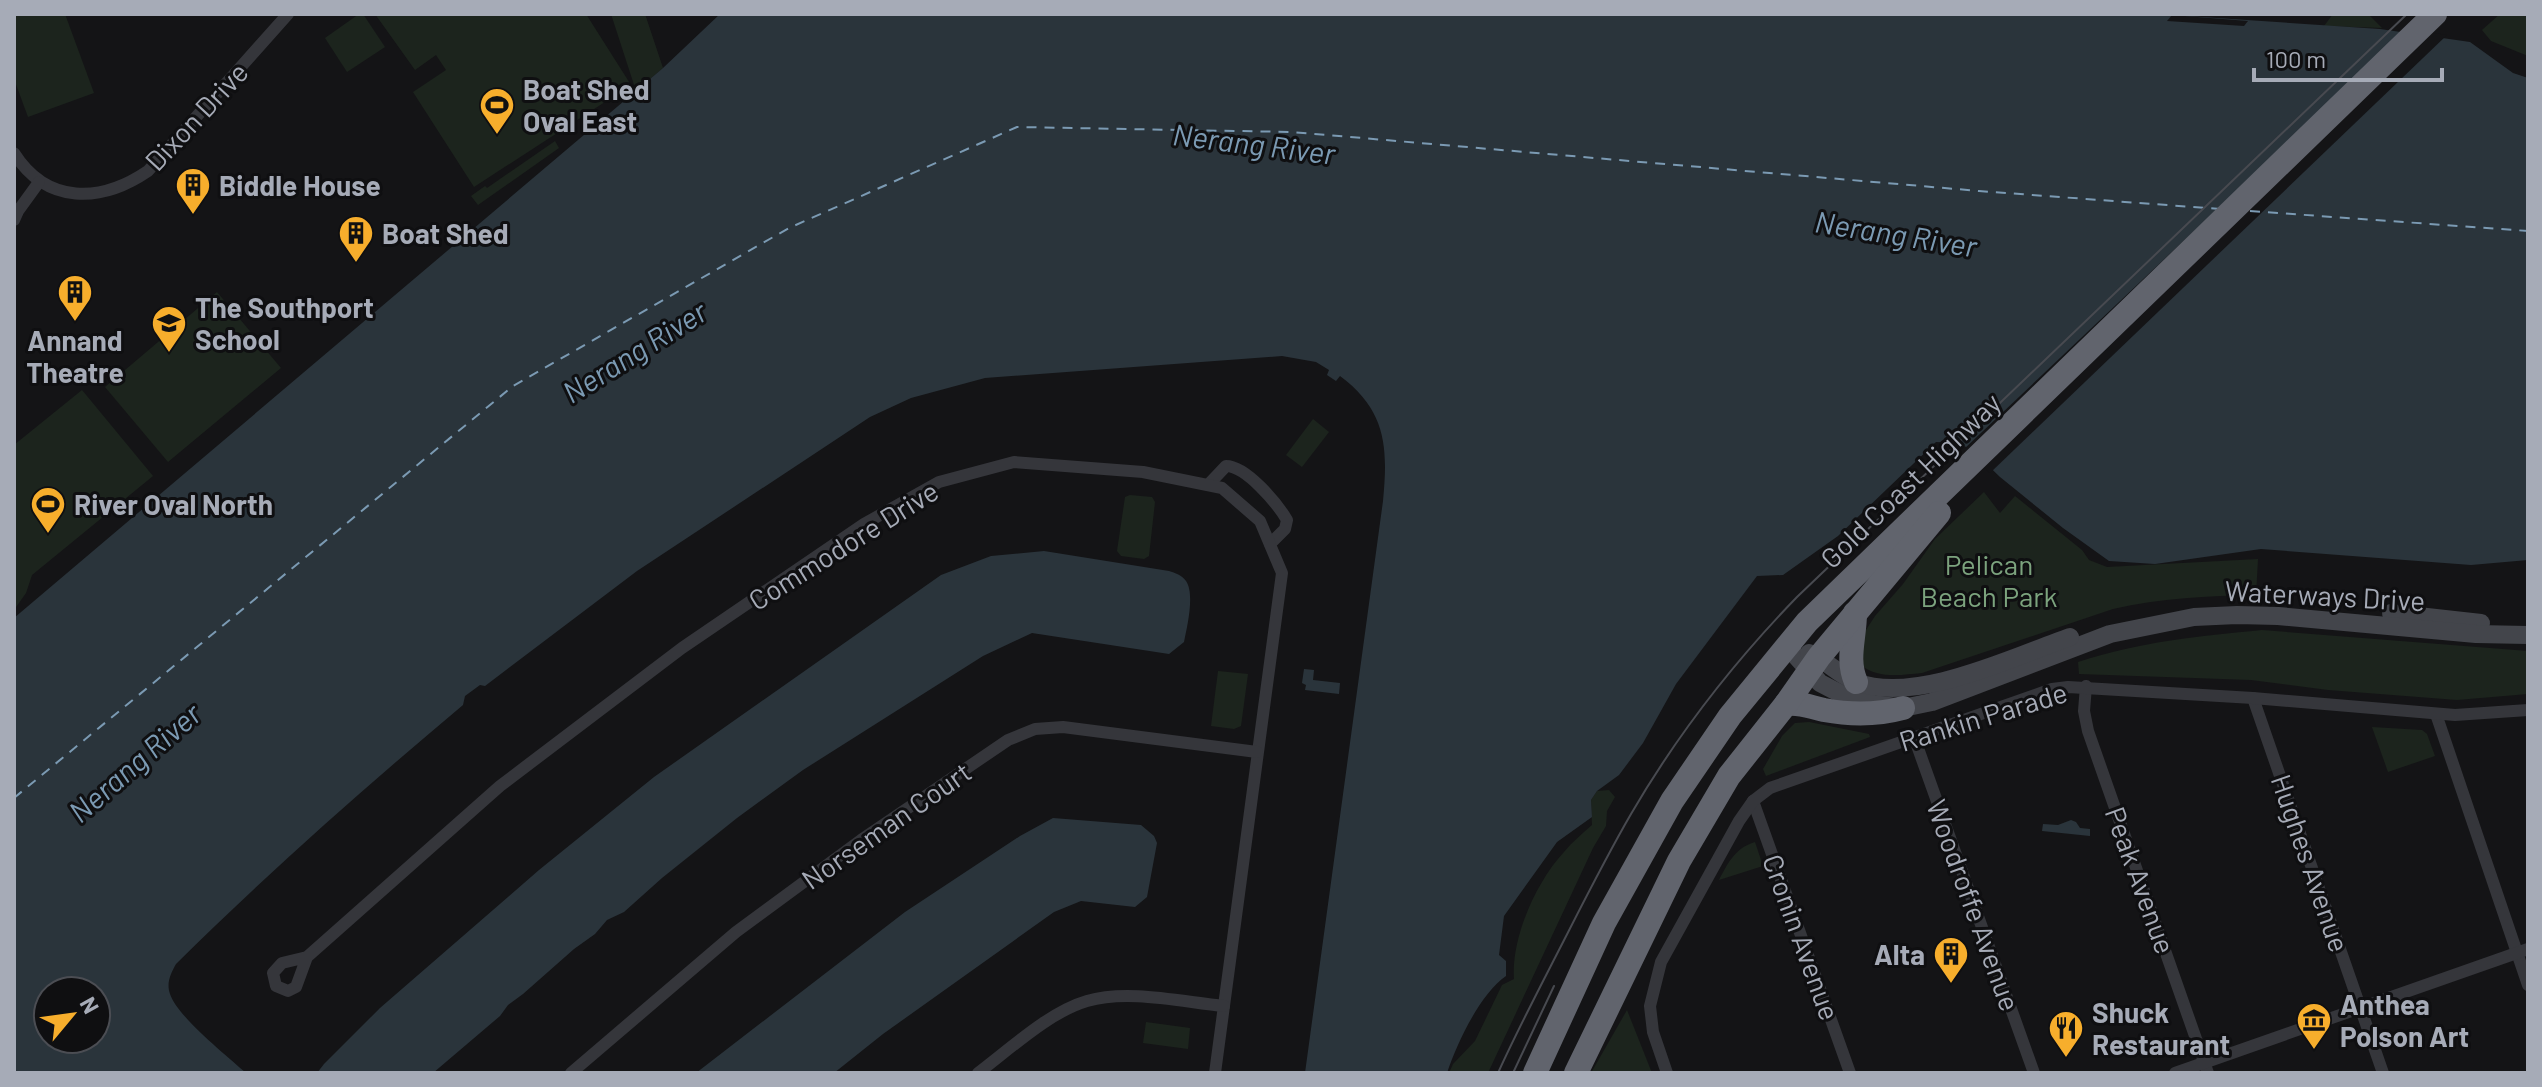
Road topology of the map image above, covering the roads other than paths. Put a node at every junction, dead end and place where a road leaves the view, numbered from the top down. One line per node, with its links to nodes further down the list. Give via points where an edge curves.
1 (288, 14): 5 (street, Dixon Drive, via 148,171 116,189 78,194)
2 (2435, 14): 7 (highway, Gold Coast Highway)
3 (2455, 14): 7 (highway, Gold Coast Highway)
4 (14, 153): 5 (street)
5 (39, 182): 6 (street)
6 (14, 220)
7 (1966, 478): 10 (highway, Gold Coast Highway); 12 (highway, Gold Coast Highway, via 1833,595)
8 (1208, 485): 9 (street, Commodore Drive, via 1222,488 1260,521); 9 (street, via 1226,466 1241,470 1287,520); 25 (street, Commodore Drive, via 1143,472 1014,462 939,482 864,524 682,648 500,786)
9 (1270, 544): 22 (street, Commodore Drive, via 1282,573)
10 (1855, 613): 13 (highway, Gold Coast Highway); 14 (highway, via 1850,667)
11 (2527, 635): 14 (street, Waterways Drive, via 2448,618 2219,603 2105,625 1937,683 1906,688); 18 (street, Waterways Drive, via 2278,616 2194,617 2110,634 1932,702)
12 (1787, 646): 13 (street); 33 (highway, Gold Coast Highway, via 1711,741 1650,839 1604,923)
13 (1813, 664): 14 (street, Waterways Drive); 17 (highway, Gold Coast Highway); 18 (street, Waterways Drive, via 1829,689)
14 (1856, 682)
15 (2086, 686): 16 (street, Rankin Parade); 21 (street, Rankin Parade, via 2052,689); 29 (street, Peak Avenue, via 2085,721)
16 (2253, 698): 20 (street, Rankin Parade); 28 (street, Hughes Avenue)
17 (1786, 704): 18 (highway, via 1861,714); 34 (highway, Gold Coast Highway, via 1729,776 1679,861)
18 (1903, 708)
19 (2528, 710): 20 (street, Rankin Parade)
20 (2436, 714): 24 (street)
21 (1914, 737): 23 (street, Rankin Parade, via 1770,788); 37 (street, Woodroffe Avenue)
22 (1257, 752): 27 (street, Commodore Drive); 30 (street, Norseman Court, via 1063,727 1035,729 1008,740 736,932)
23 (1753, 801): 35 (street, Rankin Parade, via 1661,962 1650,1006); 36 (street, Cronin Avenue)
24 (2522, 951): 26 (street); 28 (street)
25 (307, 957)
26 (2528, 985)
27 (1224, 1006): 31 (street, via 1120,996 1086,1001 1057,1015); 32 (street, Commodore Drive)
28 (2361, 1009): 29 (street); 39 (street, Hughes Avenue)
29 (2206, 1068): 38 (street)
30 (571, 1073)
31 (978, 1073)
32 (1215, 1073)
33 (1535, 1073)
34 (1576, 1073)
35 (1667, 1073)
36 (1850, 1073)
37 (2034, 1073)
38 (2175, 1073)
39 (2383, 1073)

